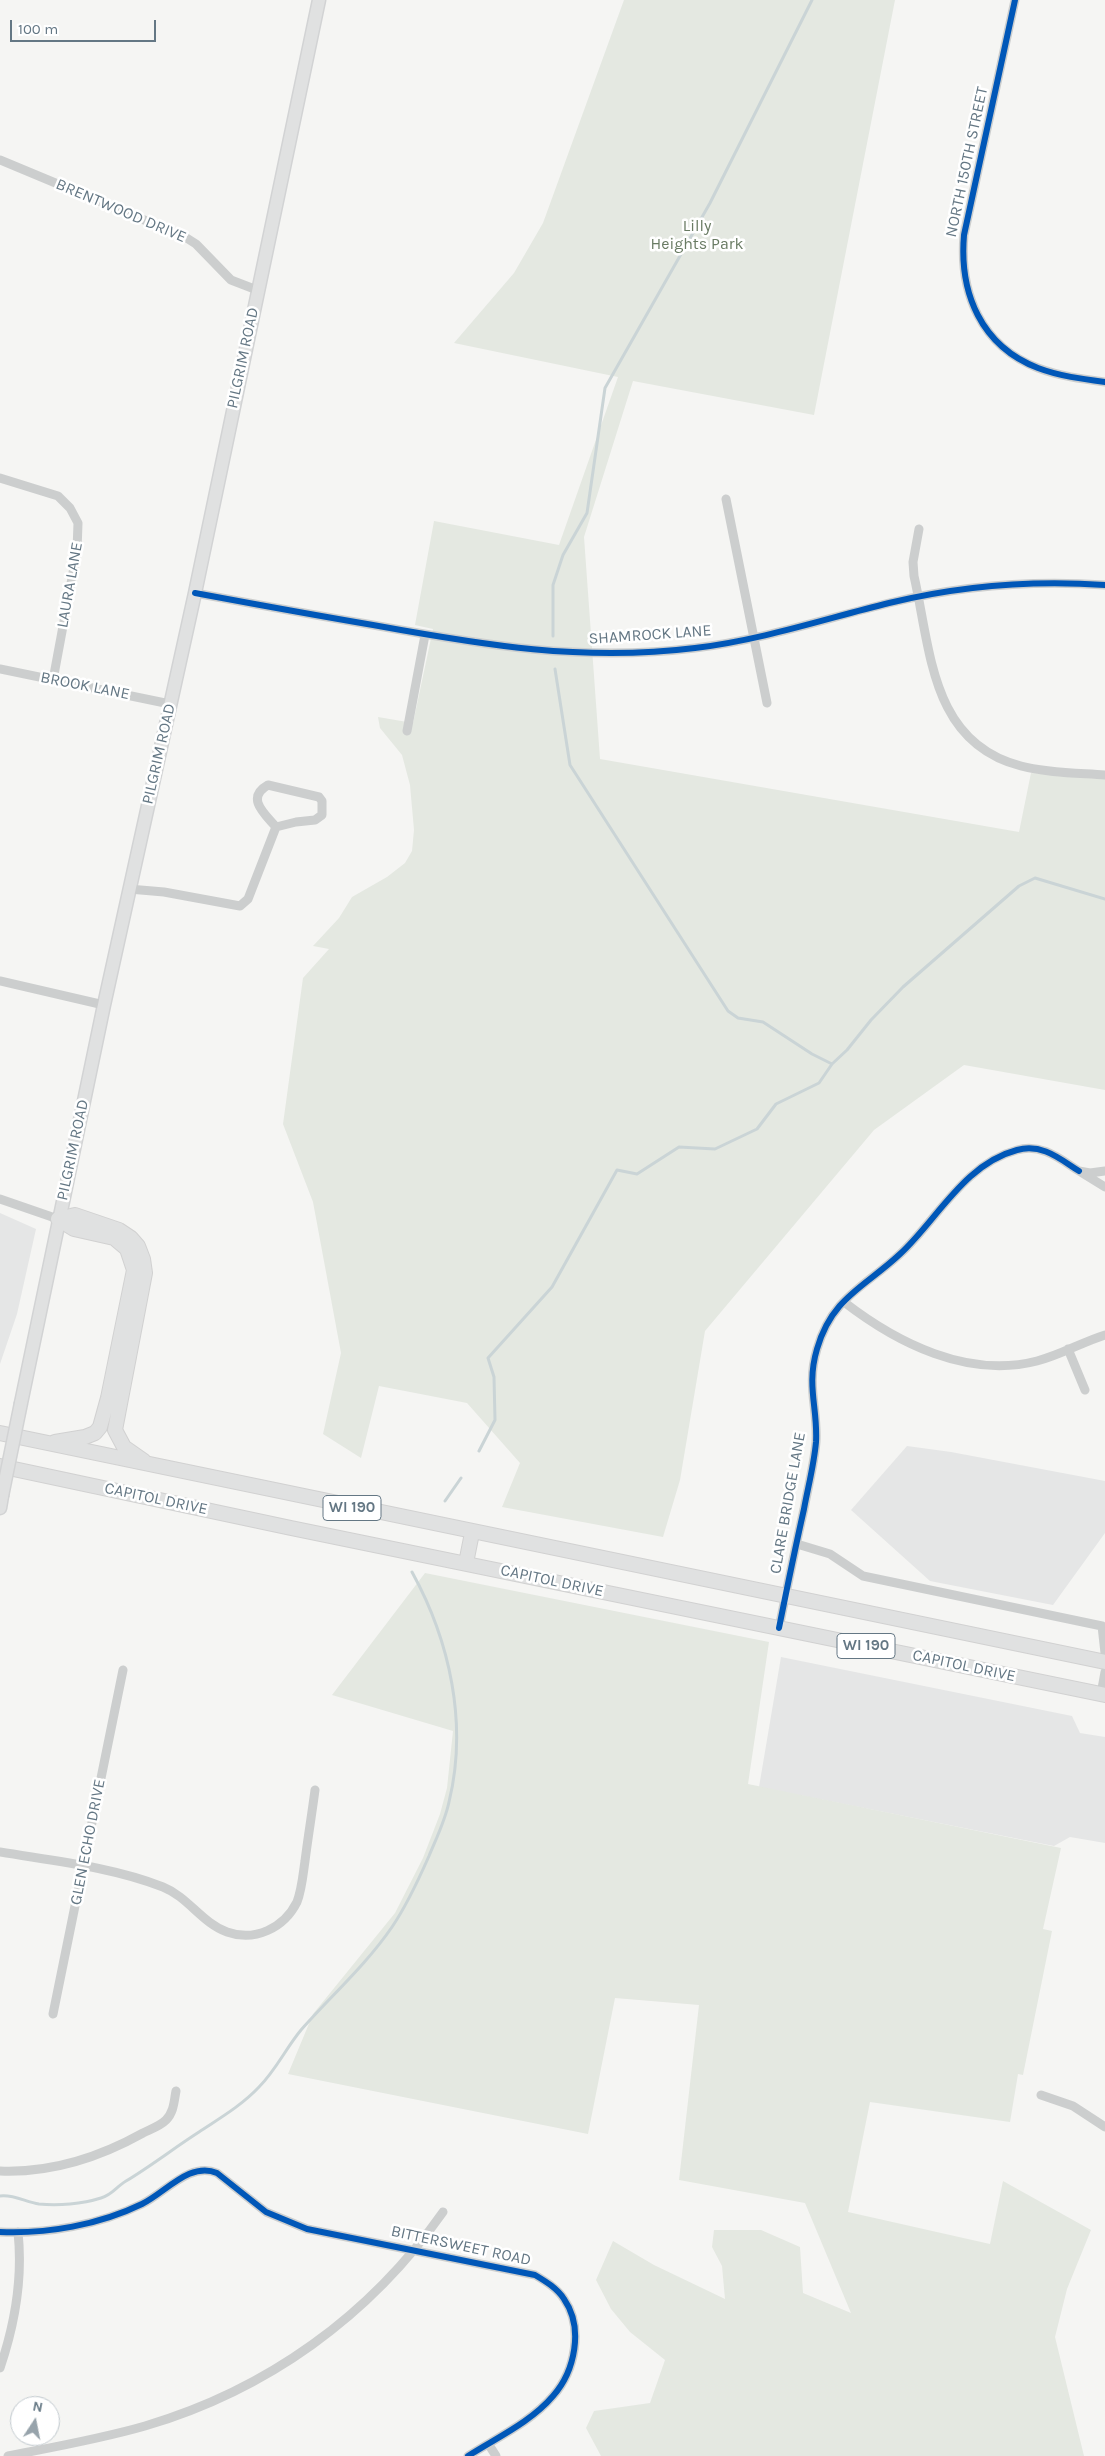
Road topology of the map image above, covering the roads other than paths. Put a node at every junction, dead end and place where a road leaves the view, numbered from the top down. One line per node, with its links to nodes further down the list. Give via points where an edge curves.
1 (319, 0): 4 (main road, PILGRIM ROAD)
2 (1015, 0): 5 (street, NORTH 150TH STREET, via 964,235 966,286 985,327 1002,346 1027,363 1072,378)
3 (0, 160): 4 (street, BRENTWOOD DRIVE, via 185,237 231,280)
4 (257, 290): 10 (main road, PILGRIM ROAD)
5 (1105, 382)
6 (0, 478): 15 (street, LAURA LANE, via 58,496 78,523 78,551)
7 (726, 499): 13 (street)
8 (919, 529): 11 (street, via 913,562)
9 (1105, 585): 11 (street, SHAMROCK LANE, via 1026,583)
10 (195, 593): 12 (street, SHAMROCK LANE); 17 (main road, PILGRIM ROAD)
11 (919, 596): 13 (street, SHAMROCK LANE); 19 (street, via 938,689 954,721 966,735 994,755 1020,766)
12 (425, 635): 13 (street, SHAMROCK LANE, via 505,648 573,653 649,652); 18 (street)
13 (753, 639): 16 (street)
14 (0, 669): 15 (street, BROOK LANE)
15 (53, 680): 17 (street, BROOK LANE)
16 (767, 703)
17 (170, 704): 21 (main road, PILGRIM ROAD)
18 (407, 731)
19 (1105, 776)
20 (276, 827): 20 (street, via 315,820 322,815 322,801 319,797 268,785 257,796 258,805); 21 (street, via 248,899 240,906)
21 (129, 889): 23 (main road, PILGRIM ROAD)
22 (0, 981): 23 (street)
23 (104, 1006): 28 (main road, PILGRIM ROAD)
24 (1079, 1170): 25 (street, via 1090,1173); 26 (street, CLARE BRIDGE LANE); 29 (street, CLARE BRIDGE LANE, via 1051,1152 1040,1149 1006,1154 957,1190 900,1254 854,1290)
25 (1105, 1171)
26 (1105, 1187)
27 (0, 1199): 28 (street)
28 (58, 1219): 34 (main road, via 74,1229 114,1238 127,1249 134,1270 100,1427 85,1438); 36 (main road, via 75,1215 119,1230 138,1246 143,1259 145,1273 115,1430 124,1447); 37 (main road, PILGRIM ROAD, bridge)
29 (844, 1302): 31 (street, via 926,1350 981,1366 1038,1361); 39 (street, CLARE BRIDGE LANE, via 822,1335 812,1373 816,1444)
30 (1105, 1335): 31 (street)
31 (1068, 1349): 32 (street)
32 (1084, 1390)
33 (0, 1433): 34 (main road, CAPITOL DRIVE / WI 190)
34 (44, 1443): 36 (main road, CAPITOL DRIVE / WI 190)
35 (0, 1466): 40 (main road, CAPITOL DRIVE / WI 190)
36 (151, 1466): 38 (main road, CAPITOL DRIVE / WI 190)
37 (1, 1502)
38 (472, 1533): 40 (main road); 41 (main road, CAPITOL DRIVE / WI 190)
39 (797, 1544): 41 (street, CLARE BRIDGE LANE); 43 (street, via 830,1554 863,1576 1102,1626)
40 (466, 1563): 42 (main road, CAPITOL DRIVE / WI 190)
41 (786, 1596): 42 (street, CLARE BRIDGE LANE); 44 (main road, CAPITOL DRIVE / WI 190)
42 (779, 1628): 47 (main road, CAPITOL DRIVE / WI 190)
43 (1105, 1653)
44 (1105, 1662)
45 (123, 1670): 50 (street, GLEN ECHO DRIVE)
46 (1105, 1672): 47 (street)
47 (1103, 1694)
48 (315, 1790): 50 (street, via 301,1889 292,1910 282,1922 262,1933 236,1934 214,1925 185,1898 164,1887)
49 (0, 1852): 50 (street)
50 (82, 1866): 51 (street, GLEN ECHO DRIVE)
51 (53, 2014)
52 (176, 2091): 55 (street, via 172,2112 166,2120 131,2140 64,2164 35,2170)
53 (1041, 2095): 54 (street, via 1073,2106)
54 (1105, 2127)
55 (0, 2171)
56 (444, 2212): 59 (street)
57 (0, 2232): 58 (street)
58 (18, 2232): 59 (street, BITTERSWEET ROAD, via 60,2228 116,2214 144,2204 193,2172 207,2169 217,2172 266,2212 292,2224); 60 (street, via 20,2270 16,2303)
59 (414, 2249): 61 (street, BITTERSWEET ROAD, via 535,2274 564,2299 572,2318 575,2349 558,2388 539,2409); 62 (street, via 340,2326 289,2362 231,2394 144,2426)
60 (0, 2368)
61 (489, 2445): 63 (street, BITTERSWEET ROAD); 64 (street)
62 (8, 2456)
63 (468, 2456)
64 (496, 2456)

